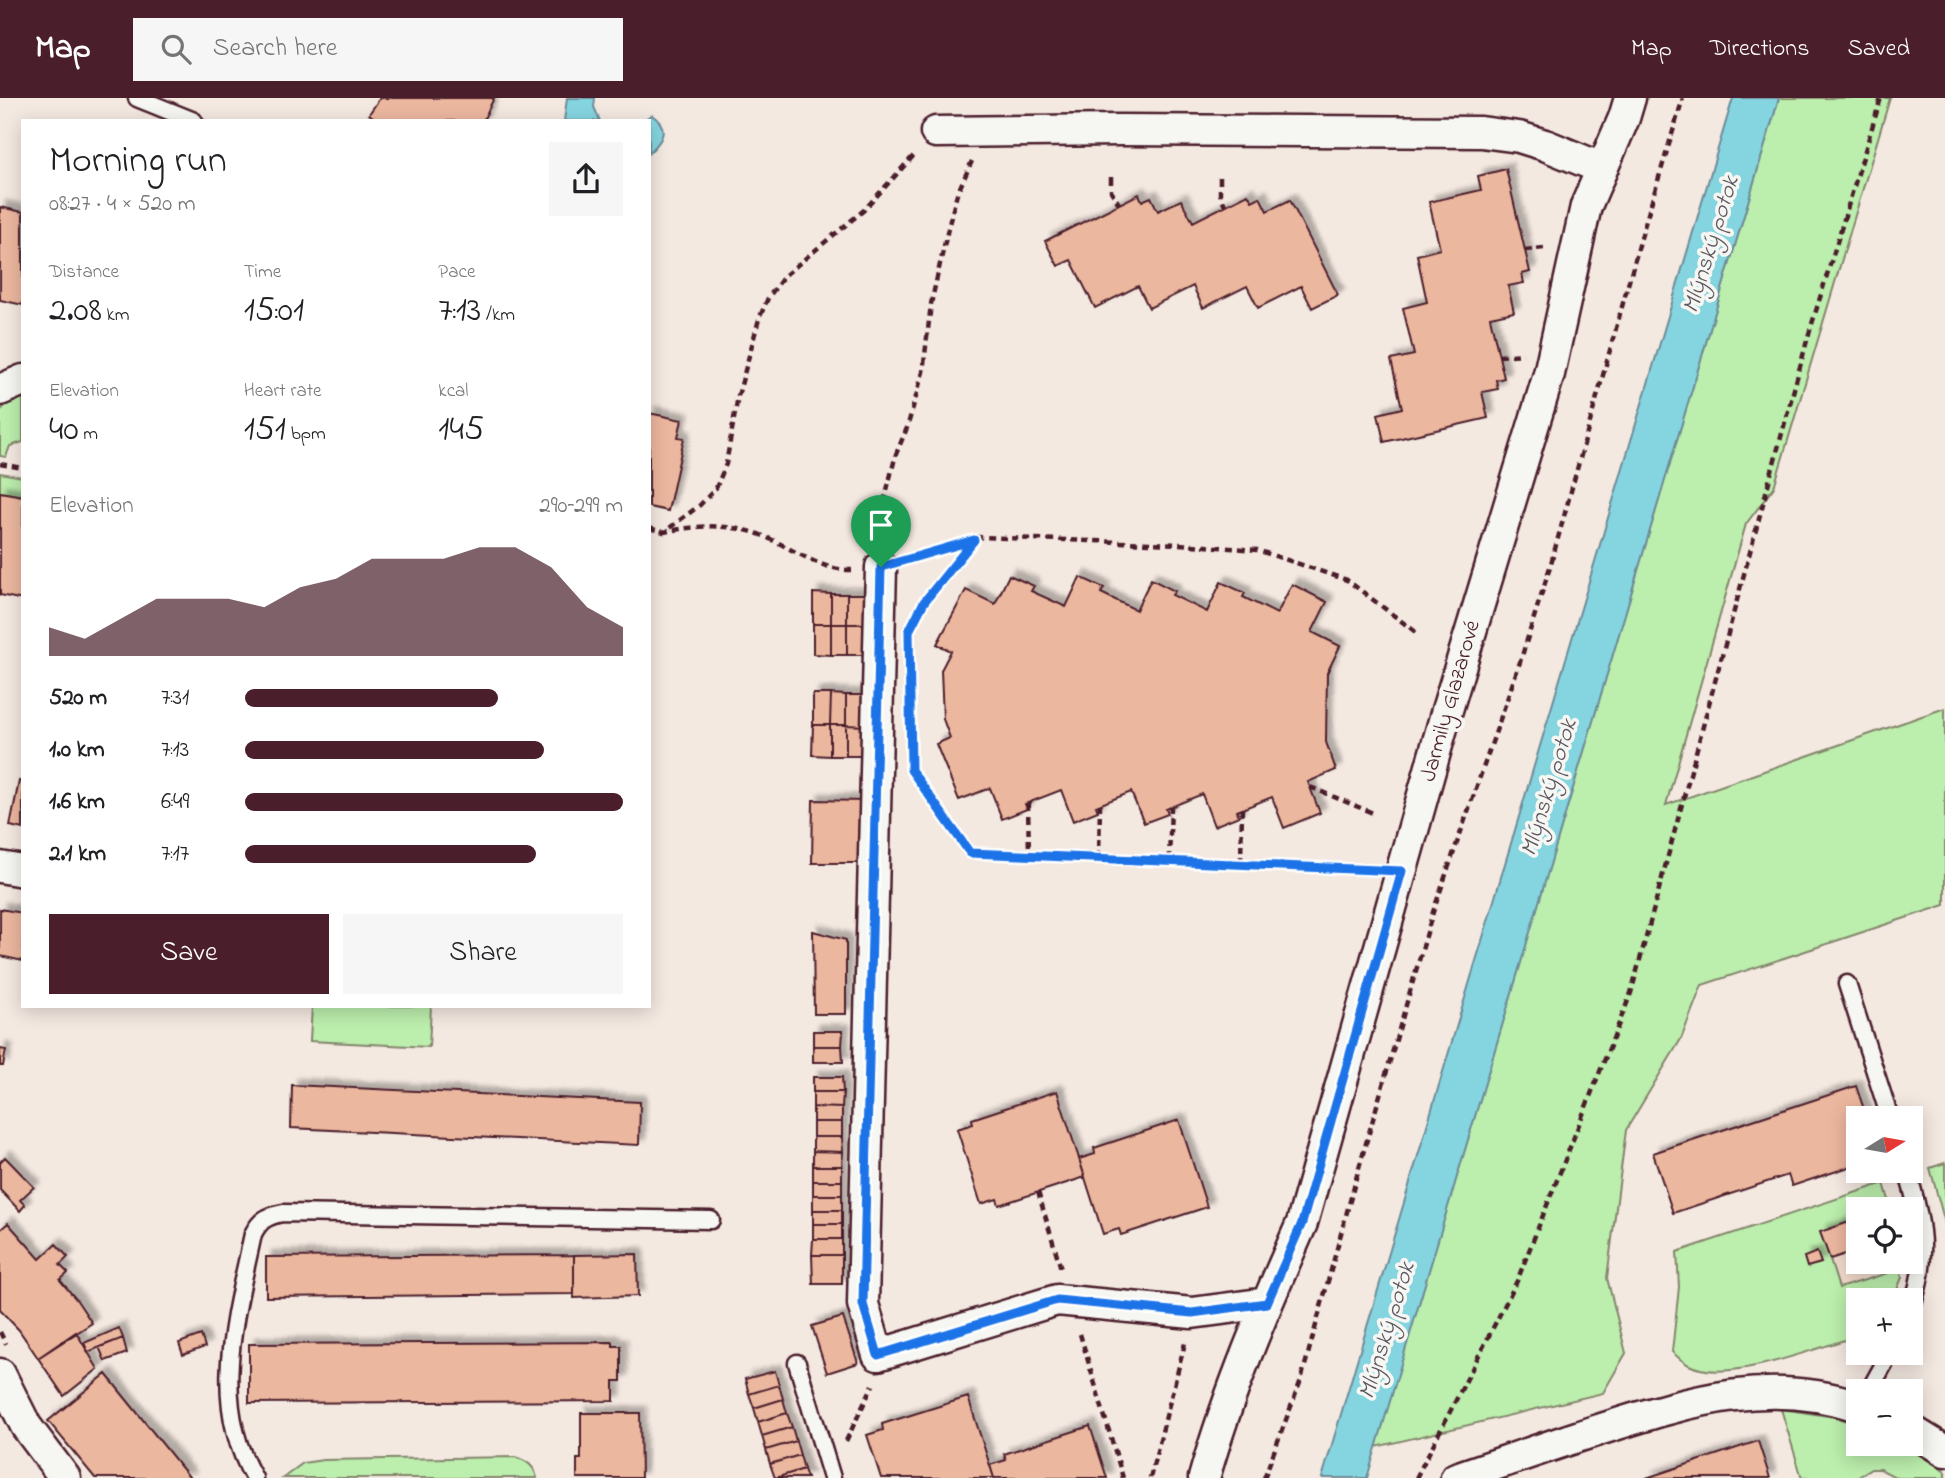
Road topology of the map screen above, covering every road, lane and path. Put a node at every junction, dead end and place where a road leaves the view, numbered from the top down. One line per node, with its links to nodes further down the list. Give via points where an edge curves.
1 (137, 98): 5 (lane)
2 (1630, 98): 8 (street, Jarmily Glazarové)
3 (1683, 98): 60 (path, via 1550,567 1433,912 1301,1380)
4 (1881, 98): 61 (path, via 1808,337 1631,993 1517,1281)
5 (189, 119)
6 (936, 132): 7 (street); 22 (path, via 863,210 784,276 768,298 737,396 726,464 716,488)
7 (983, 132): 8 (street, via 1481,132 1519,137); 24 (path, via 957,194 931,304 920,384 895,454 881,514)
8 (1601, 168): 40 (street, Jarmily Glazarové, via 1586,206 1549,374)
9 (1111, 177): 11 (path, via 1111,191)
10 (1220, 177): 12 (path)
11 (1119, 204)
12 (1225, 205)
13 (1554, 247): 14 (path)
14 (1525, 250)
15 (1529, 353): 16 (path)
16 (1499, 356)
17 (21, 381): 18 (street)
18 (0, 390)
19 (0, 464): 20 (path)
20 (21, 468)
21 (651, 529): 22 (path)
22 (664, 532): 24 (path, via 718,525 759,535 822,565 847,570)
23 (974, 540): 24 (path); 25 (path, via 924,602); 26 (path, via 1256,550 1347,580)
24 (881, 567): 48 (street, via 863,1304 878,1355)
25 (909, 631)
26 (1417, 633)
27 (911, 732): 34 (path, via 911,770 970,853)
28 (1310, 787): 33 (path)
29 (1028, 803): 34 (path)
30 (1100, 804): 35 (path)
31 (1171, 807): 36 (path)
32 (1242, 809): 37 (path)
33 (1373, 813)
34 (1029, 855): 35 (path)
35 (1099, 858): 36 (path)
36 (1169, 860): 37 (path)
37 (1241, 863): 40 (path)
38 (0, 867): 39 (street)
39 (21, 871)
40 (1402, 871): 46 (street, Jarmily Glazarové, via 1302,1223)
41 (1847, 984): 42 (lane)
42 (1886, 1106)
43 (1911, 1183): 45 (lane, via 1920,1212 1923,1263)
44 (711, 1220): 56 (lane, via 268,1216 253,1234 229,1365 236,1439)
45 (1919, 1288)
46 (1267, 1303): 47 (street); 59 (street, Jarmily Glazarové, via 1218,1427)
47 (1192, 1313): 48 (street, via 1057,1300); 58 (path)
48 (889, 1352): 53 (path)
49 (797, 1363): 57 (lane)
50 (0, 1374): 55 (street, via 26,1426)
51 (1846, 1403): 62 (street, via 1777,1392 1717,1396 1660,1410)
52 (1923, 1437): 54 (street)
53 (845, 1443)
54 (1945, 1451)
55 (65, 1478)
56 (254, 1478)
57 (832, 1478)
58 (1150, 1478)
59 (1204, 1478)
60 (1264, 1478)
61 (1416, 1478)
62 (1456, 1478)

